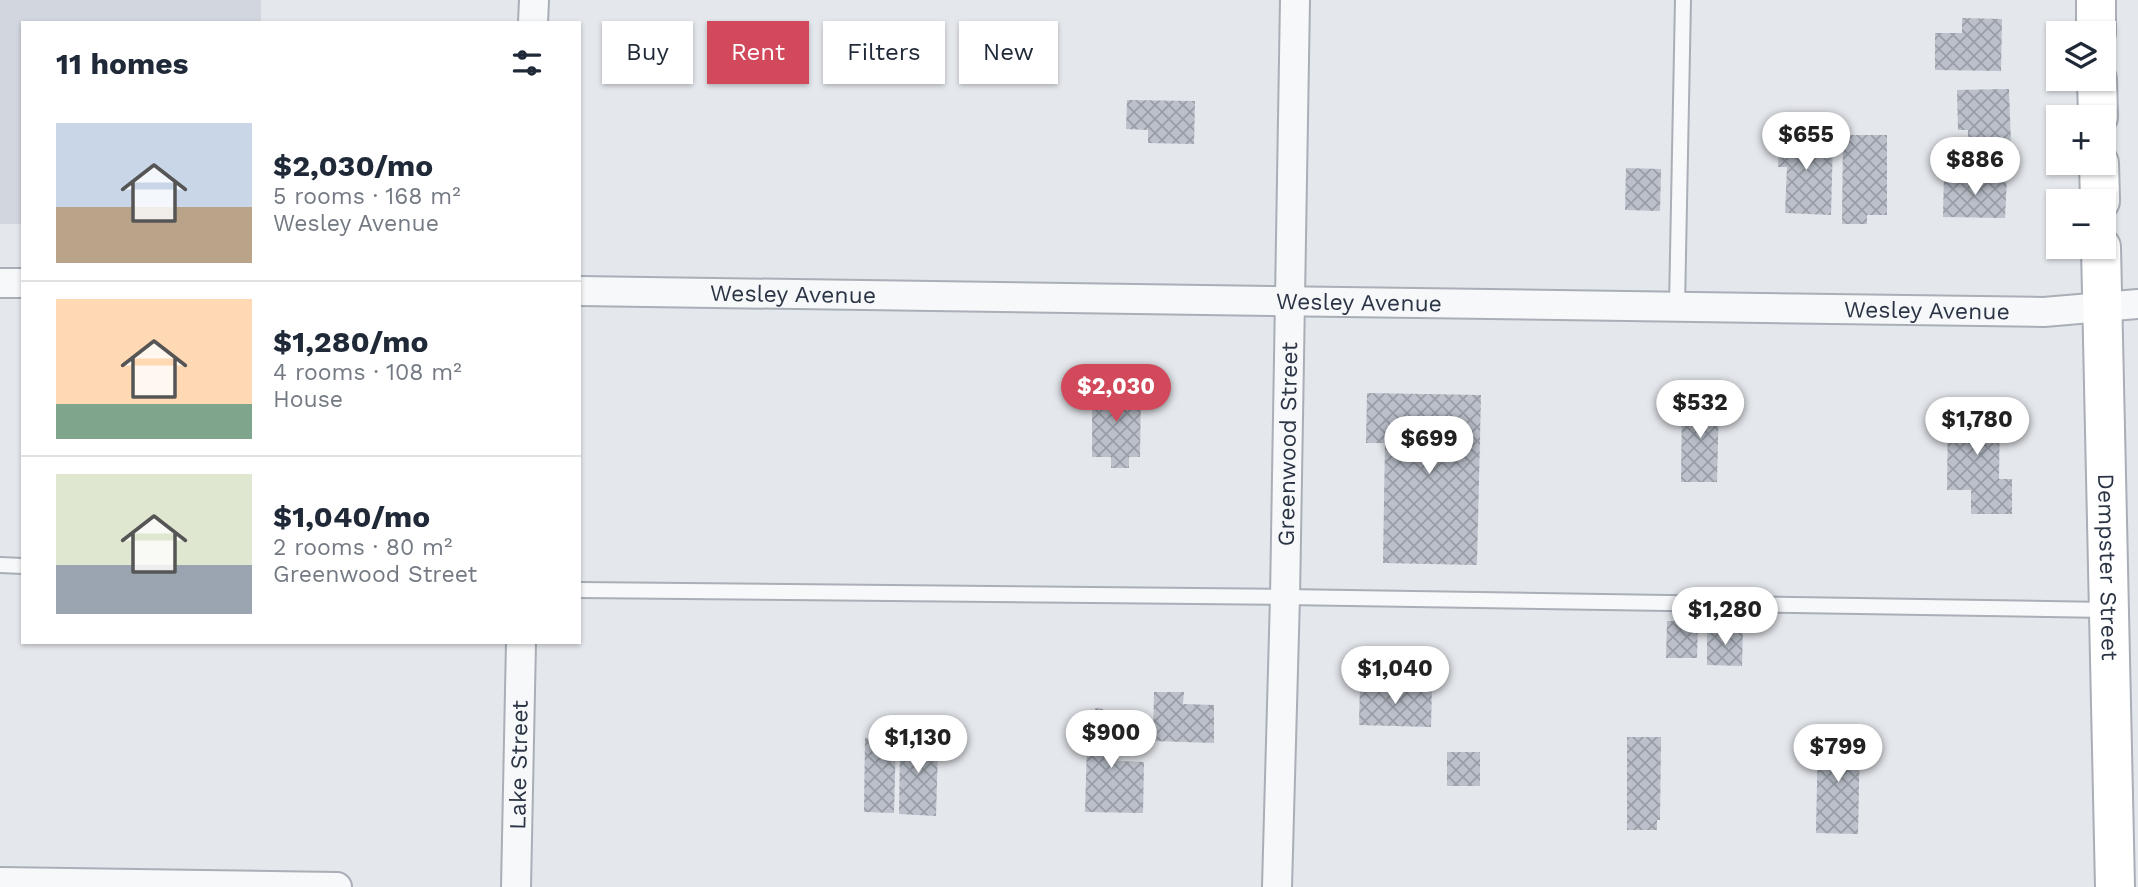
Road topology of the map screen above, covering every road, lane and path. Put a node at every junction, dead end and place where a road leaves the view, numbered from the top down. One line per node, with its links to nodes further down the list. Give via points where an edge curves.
1 (534, 0): 5 (street)
2 (1294, 0): 11 (street, Greenwood Street)
3 (1683, 0): 12 (lane)
4 (2096, 0): 6 (main road)
5 (533, 21)
6 (2096, 21)
7 (2105, 259): 13 (main road, Dempster Street)
8 (0, 283): 9 (street)
9 (21, 283)
10 (581, 291): 11 (street, Wesley Avenue)
11 (1289, 300): 12 (street, Wesley Avenue); 17 (street, Greenwood Street)
12 (1677, 306): 13 (street, Wesley Avenue, via 2044,312)
13 (2120, 306): 18 (main road, Dempster Street)
14 (0, 565): 15 (lane)
15 (21, 566)
16 (581, 590): 17 (lane)
17 (1284, 597): 18 (lane); 23 (street, Greenwood Street)
18 (2109, 610): 24 (main road, Dempster Street)
19 (521, 644): 22 (street, Lake Street)
20 (0, 882): 21 (street)
21 (337, 887)
22 (516, 887)
23 (1277, 887)
24 (2115, 887)

